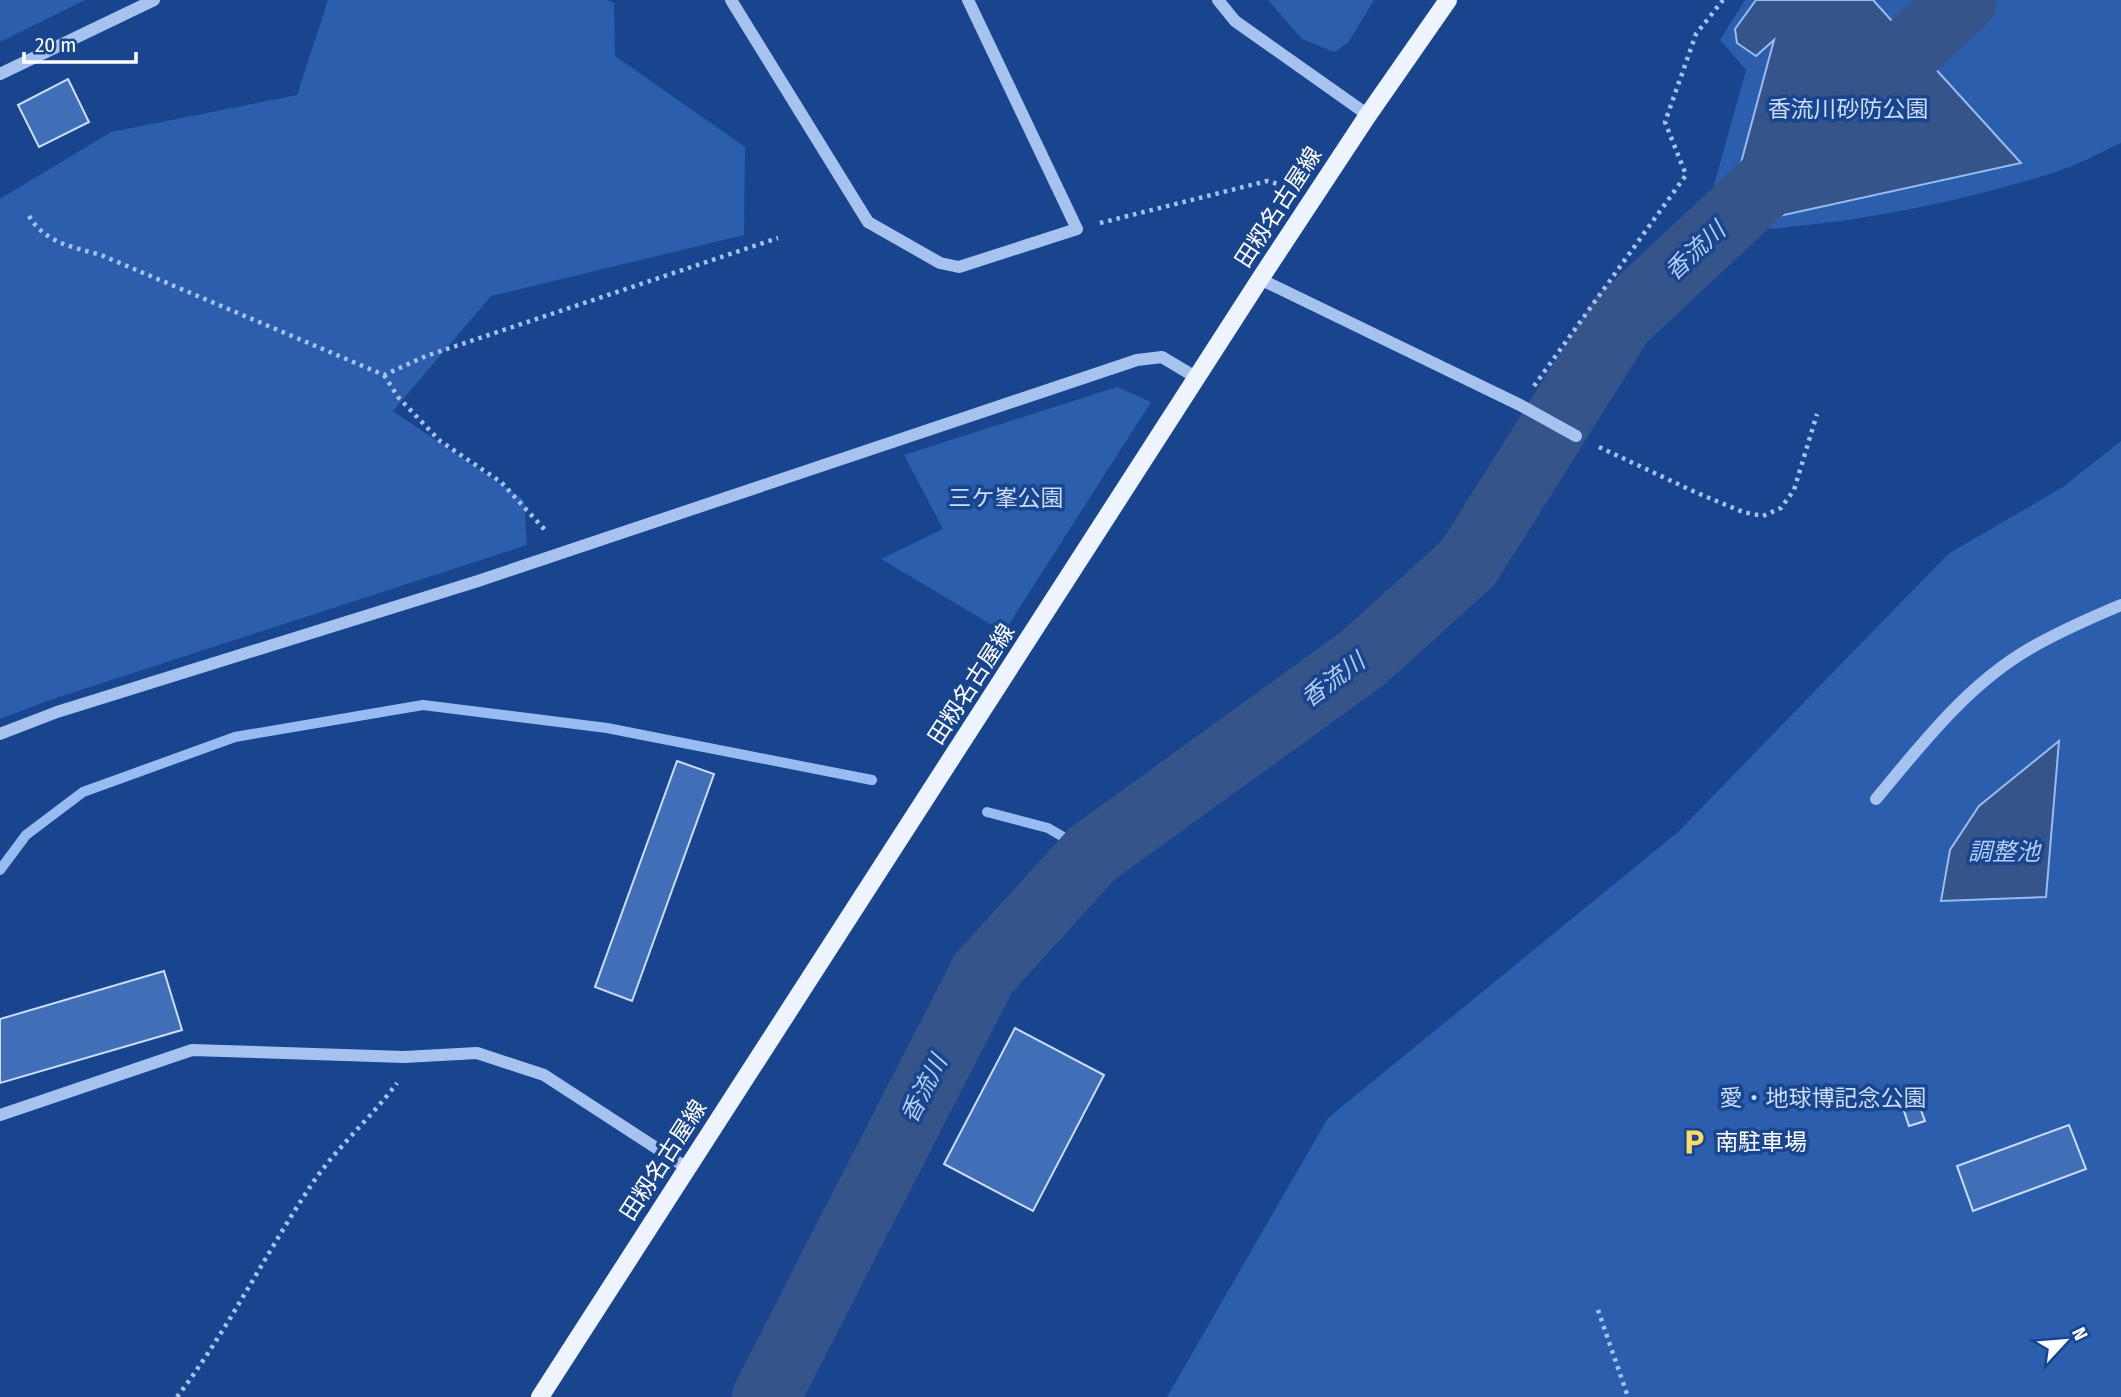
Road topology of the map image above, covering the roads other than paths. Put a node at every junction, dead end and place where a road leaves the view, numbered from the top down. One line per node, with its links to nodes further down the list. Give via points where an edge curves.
1 (154, 0): 6 (street)
2 (731, 0): 3 (street, via 868,222 940,263 959,267 1077,229)
3 (968, 0)
4 (1218, 0): 7 (street, via 1235,21)
5 (1448, 0): 7 (main road, 田籾名古屋線)
6 (0, 74)
7 (1368, 116): 8 (main road, 田籾名古屋線)
8 (1260, 279): 9 (main road, 田籾名古屋線); 10 (street)
9 (1197, 378): 12 (street, via 1161,357 1137,360 478,581 57,712); 15 (main road, 田籾名古屋線)
10 (1576, 436)
11 (2121, 605): 13 (street, via 2028,649 1987,679 1931,733)
12 (0, 734)
13 (1876, 799)
14 (0, 1115): 15 (street, via 192,1050 404,1057 477,1053 544,1075)
15 (687, 1168): 16 (main road, 田籾名古屋線)
16 (540, 1397)

